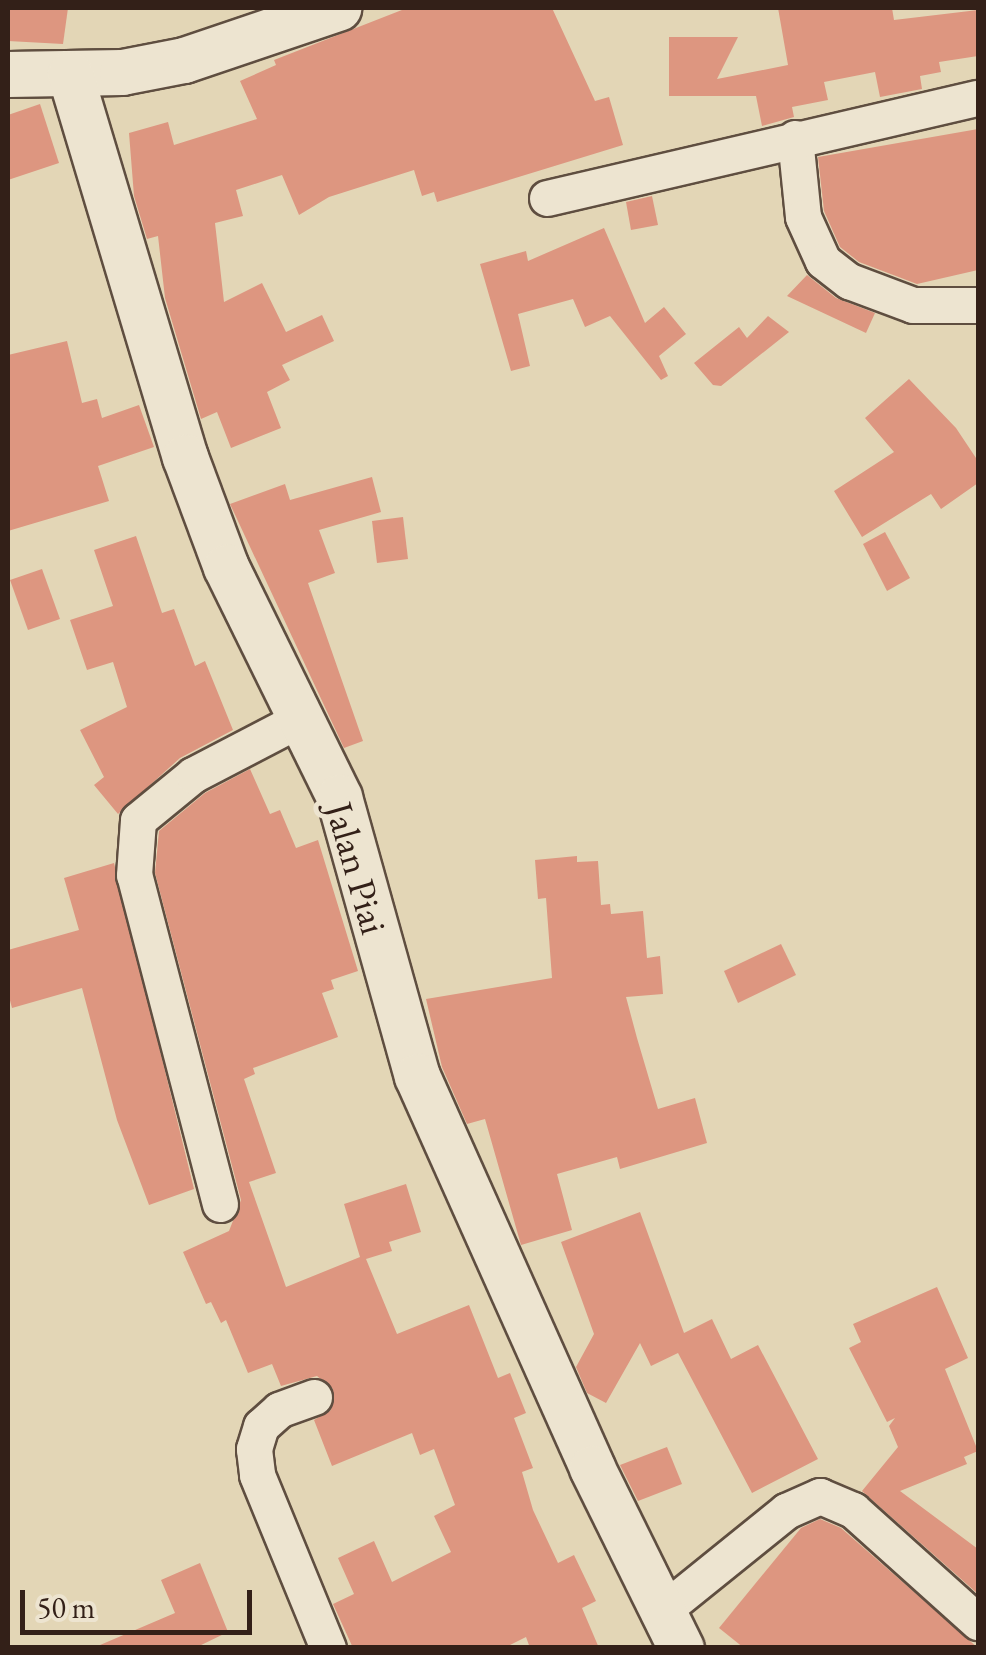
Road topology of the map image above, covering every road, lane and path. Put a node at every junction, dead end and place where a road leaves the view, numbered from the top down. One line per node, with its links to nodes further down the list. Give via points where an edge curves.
1 (338, 8): 3 (street, via 184,60)
2 (8, 74): 3 (street)
3 (70, 74): 8 (street, Jalan Piai, via 204,511)
4 (978, 98): 5 (street)
5 (795, 138): 6 (street); 7 (street, via 803,216 823,261 849,281 913,306)
6 (547, 198)
7 (978, 306)
8 (302, 718): 9 (street, via 193,775 138,820 134,875); 12 (street, Jalan Piai, via 339,797 417,1076)
9 (220, 1204)
10 (314, 1397): 13 (street, via 279,1410 261,1426 254,1449 257,1475)
11 (978, 1622): 12 (street, via 853,1510 820,1496 786,1511)
12 (671, 1630)
13 (328, 1648)

